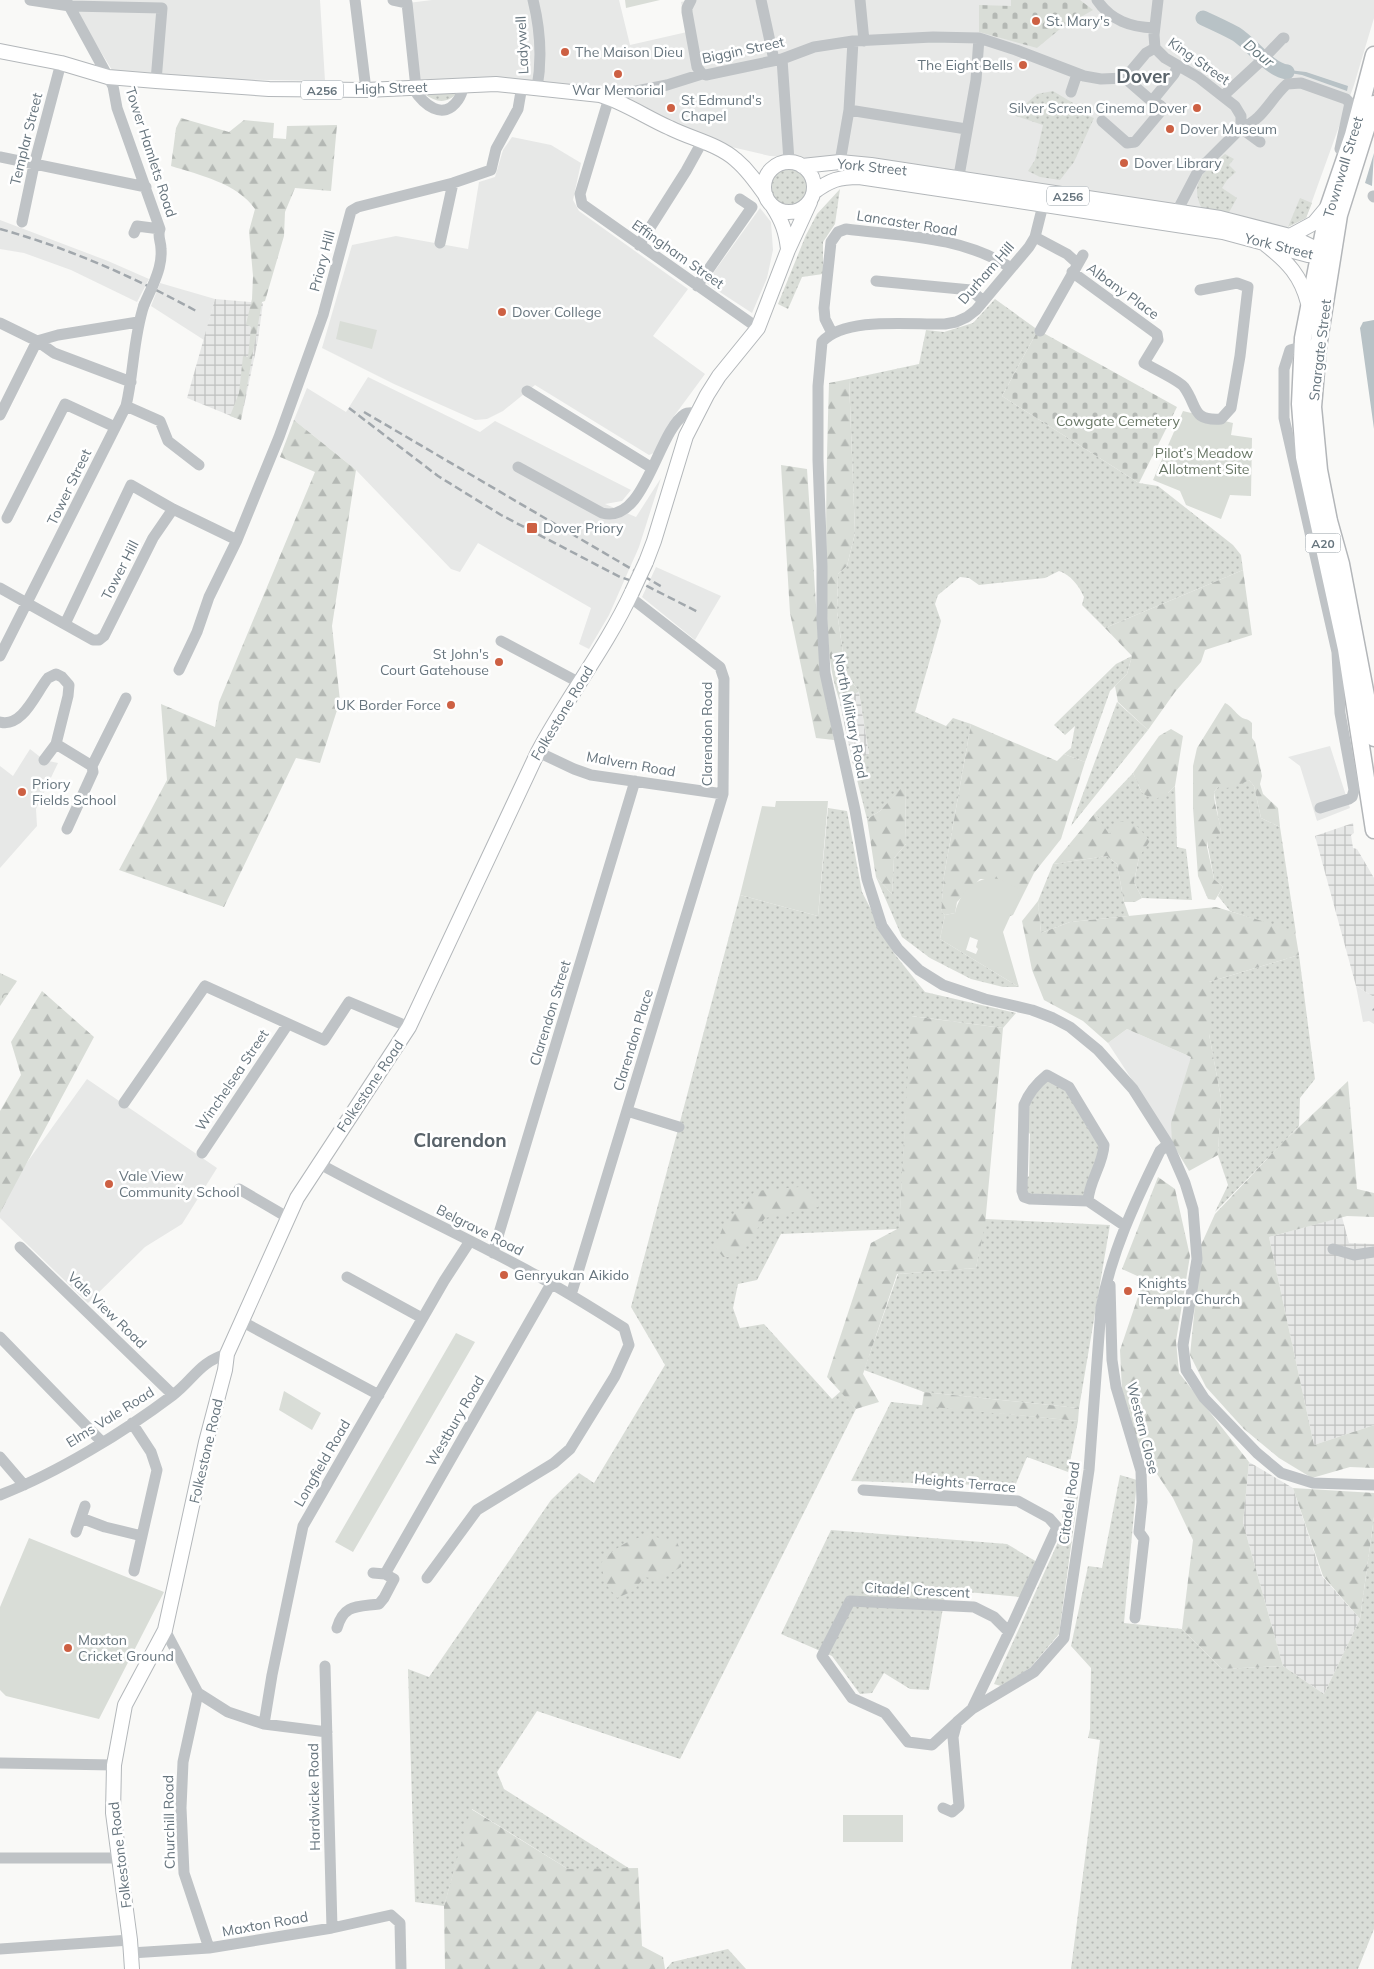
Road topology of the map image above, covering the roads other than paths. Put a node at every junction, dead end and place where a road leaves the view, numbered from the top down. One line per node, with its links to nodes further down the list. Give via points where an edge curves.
1 (30, 0): 10 (street)
2 (355, 0): 30 (street)
3 (394, 0): 28 (street, via 407,4)
4 (532, 0): 29 (street, Ladywell, via 540,49)
5 (691, 0): 21 (street, via 687,12 697,67)
6 (761, 0): 18 (street)
7 (860, 0): 13 (street)
8 (1097, 0): 11 (street, via 1122,22)
9 (1158, 0): 11 (street)
10 (68, 3): 23 (street, Tower Hamlets Road); 25 (street, via 162,8)
11 (1154, 28): 15 (street)
12 (1284, 38): 32 (street)
13 (858, 41): 14 (street, Biggin Street, via 933,37); 18 (street, Biggin Street, via 814,47); 36 (street)
14 (979, 43): 22 (street, Biggin Street, via 1016,50); 39 (street, via 976,80)
15 (1155, 45): 20 (street, King Street, via 1162,56); 24 (street)
16 (0, 51): 19 (main road, A256)
17 (1374, 55): 35 (highway, Townwall Street / A20)
18 (778, 60): 21 (street, Biggin Street); 46 (street)
19 (61, 63): 23 (main road, A256); 47 (street, Templar Street)
20 (1178, 66): 32 (street, King Street); 34 (street)
21 (702, 74): 33 (street, Biggin Street, via 616,95)
22 (1077, 74): 24 (street, Biggin Street, via 1100,79); 31 (street)
23 (108, 77): 25 (main road, High Street / A256); 50 (street, Tower Hamlets Road)
24 (1125, 78): 34 (street)
25 (156, 81): 30 (main road, High Street / A256, via 269,89)
26 (464, 84): 27 (main road, High Street / A256); 28 (main road, High Street / A256); 28 (street, via 459,100 444,110 427,106)
27 (522, 86): 29 (main road, High Street / A256); 48 (street, Priory Hill, via 518,109 496,150 491,170)
28 (415, 88): 30 (main road, High Street / A256)
29 (537, 88): 33 (main road, High Street / A256)
30 (366, 90)
31 (1071, 92)
32 (1223, 96): 38 (street, King Street, via 1240,113)
33 (611, 99): 41 (main road, A256); 67 (street, Effingham Street, via 580,194 582,204)
34 (1152, 101): 37 (street, via 1161,106 1161,111 1135,142 1127,143)
35 (1368, 106): 40 (highway, Townwall Street / A20); 69 (highway, Townwall Street / A20, via 1339,216)
36 (849, 110): 39 (street); 45 (street)
37 (1102, 121)
38 (1241, 128): 40 (street, via 1259,118 1287,84 1301,83 1348,100 1351,104); 42 (street); 51 (street, via 1198,171)
39 (966, 129): 49 (street)
40 (1349, 133): 43 (street); 56 (highway, Townwall Street / A20)
41 (702, 142): 54 (main road, A256, via 736,159); 67 (street)
42 (1260, 142)
43 (1340, 149)
44 (0, 157): 47 (street)
45 (840, 162): 46 (main road, York Street / A256); 49 (main road, York Street / A256)
46 (796, 164): 52 (main road, via 813,180); 54 (main road, via 775,166 770,171 764,183)
47 (34, 165): 50 (street); 59 (street, Templar Street)
48 (453, 183): 65 (street); 96 (street, Priory Hill, via 352,211 312,349)
49 (957, 185): 52 (main road, York Street / A256, via 841,177 826,184); 55 (main road, York Street / A256); 57 (main road, York Street / A256)
50 (146, 187): 61 (street, Tower Hamlets Road)
51 (1189, 190): 57 (street); 58 (street)
52 (812, 197): 54 (main road, via 799,211 792,212 778,210); 68 (main road, Folkestone Road)
53 (740, 199): 73 (street, via 752,207)
54 (769, 201): 68 (main road, via 783,225)
55 (1043, 205): 60 (main road, York Street / A256); 64 (street, Durham Hill)
56 (1329, 205): 63 (main road, via 1314,223); 69 (highway, Townwall Street / A20)
57 (1177, 211): 58 (main road, York Street / A256); 60 (street)
58 (1196, 214): 63 (main road, York Street / A256)
59 (22, 222)
60 (1170, 224): 66 (main road, York Street / A256, via 1223,232)
61 (160, 229): 62 (street, via 137,226); 77 (street, Tower Hamlets Road, bridge, via 160,266)
62 (134, 233)
63 (1290, 236): 69 (main road, York Street / A256)
64 (1035, 237): 70 (street, via 1067,254); 71 (street, Durham Hill)
65 (440, 243)
66 (1263, 243): 69 (main road, York Street / A256); 76 (main road, via 1297,274)
67 (639, 245): 73 (street, Effingham Street)
68 (788, 250): 79 (main road, Folkestone Road)
69 (1324, 254): 76 (highway, Snargate Street / A20); 108 (highway, Snargate Street / A20, via 1313,407 1319,470 1341,564)
70 (1078, 264): 74 (street, Albany Place, via 1157,334 1158,340 1144,363 1184,386 1200,415 1210,420 1221,419 1231,408 1248,287 1237,283); 80 (street)
71 (1011, 268): 75 (street, Durham Hill); 81 (street, Lancaster Road, via 999,260 942,241 846,229 838,232 830,242 824,308)
72 (876, 281): 75 (street, via 970,290)
73 (697, 286): 79 (street, Effingham Street)
74 (1200, 290)
75 (984, 302): 81 (street, Durham Hill, via 956,322 870,324)
76 (1308, 303): 102 (highway, Snargate Street / A20, via 1302,347 1300,404 1304,457)
77 (138, 322): 82 (street); 83 (street, Tower Hamlets Road)
78 (0, 323): 82 (street)
79 (758, 328): 86 (main road, Folkestone Road, via 719,376)
80 (1040, 331)
81 (832, 333): 125 (street, North Military Road, via 822,342 818,386 824,664 866,879 882,926 898,949 919,970 942,985 1032,1010 1070,1027 1098,1050 1133,1089)
82 (38, 341): 83 (street, via 54,353); 87 (street)
83 (131, 382): 85 (street, Tower Street)
84 (527, 392): 93 (street)
85 (126, 406): 88 (street, Tower Street); 91 (street, via 160,422 168,442)
86 (696, 413): 89 (main road, Folkestone Road); 90 (street, via 680,418)
87 (0, 415)
88 (115, 428): 95 (street, via 65,404); 99 (street, Tower Street)
89 (686, 436): 90 (street, via 675,435); 98 (main road, Folkestone Road, bridge, via 654,541)
90 (666, 442): 93 (street)
91 (199, 465)
92 (518, 467): 93 (street, via 610,515 621,512 634,498)
93 (652, 468)
94 (173, 509): 96 (street); 100 (street, Tower Hill, via 153,538 104,636 93,640); 100 (street, via 132,485)
95 (7, 518)
96 (237, 540): 104 (street)
97 (0, 588): 99 (street)
98 (631, 595): 105 (main road, Folkestone Road); 116 (street, Clarendon Road, via 720,667 724,679)
99 (28, 603): 100 (street); 103 (street, Tower Street)
100 (65, 624)
101 (501, 642): 105 (street)
102 (1341, 650): 112 (street, Snargate Street, via 1340,713); 114 (highway, Snargate Street / A20)
103 (0, 656)
104 (179, 670)
105 (580, 683): 110 (main road, Folkestone Road)
106 (126, 698): 113 (street)
107 (0, 722): 109 (street, via 6,724 18,720 42,685 56,674 69,685)
108 (1374, 738)
109 (56, 744): 111 (street); 113 (street)
110 (538, 752): 115 (street, Malvern Road, via 574,769); 121 (main road, Folkestone Road)
111 (44, 760)
112 (1349, 765): 114 (street, via 1357,766); 117 (street, Snargate Street, via 1354,790 1352,797)
113 (92, 766): 118 (street)
114 (1366, 773): 119 (highway, Snargate Street / A20)
115 (635, 782): 116 (street, Malvern Road); 136 (street, Clarendon Street)
116 (723, 794): 123 (street, Clarendon Place)
117 (1320, 808)
118 (67, 829)
119 (1374, 830)
120 (288, 1024): 121 (street, via 324,1040 349,1002); 122 (street, via 205,986); 126 (street, Winchelsea Street)
121 (409, 1027): 127 (main road, Folkestone Road)
122 (124, 1103)
123 (627, 1111): 124 (street); 140 (street, Clarendon Place)
124 (679, 1127)
125 (1168, 1144): 131 (street, Citadel Road, via 1160,1151); 151 (street, North Military Road, via 1193,1209 1197,1258 1182,1345 1186,1370 1204,1398 1280,1473 1313,1484)
126 (202, 1153)
127 (318, 1163): 130 (main road, Folkestone Road); 132 (street, Belgrave Road)
128 (239, 1189): 130 (street)
129 (1088, 1201): 129 (street, via 1030,1199 1024,1197 1022,1191 1024,1105 1028,1094 1047,1075 1069,1087 1104,1144 1104,1156 1088,1190); 131 (street)
130 (287, 1217): 142 (main road, Folkestone Road)
131 (1125, 1226): 137 (street, Citadel Road)
132 (470, 1241): 136 (street, Belgrave Road); 141 (street, Longfield Road)
133 (20, 1247): 146 (street, Vale View Road)
134 (1333, 1249): 135 (street, via 1354,1254)
135 (1374, 1252)
136 (493, 1253): 139 (street, Belgrave Road)
137 (1110, 1274): 160 (street, Western Close, via 1112,1360 1116,1387 1141,1471 1140,1532 1144,1539); 166 (street, Citadel Road, via 1101,1308 1089,1470 1064,1638 1034,1672)
138 (347, 1277): 141 (street)
139 (551, 1284): 140 (street, Belgrave Road); 161 (street, Westbury Road, via 384,1575 384,1598 379,1604 347,1610)
140 (571, 1295): 159 (street, Belgrave Road, via 624,1328 629,1345 615,1376 570,1449 554,1463 477,1510)
141 (422, 1318): 145 (street, Longfield Road)
142 (243, 1322): 144 (main road, Folkestone Road); 145 (street)
143 (0, 1337): 148 (street)
144 (227, 1354): 146 (street, Elms Vale Road, via 205,1363); 162 (main road, Folkestone Road)
145 (379, 1394): 168 (street, Longfield Road, via 303,1526)
146 (173, 1395): 147 (street, Elms Vale Road)
147 (132, 1424): 148 (street, Elms Vale Road); 157 (street, via 156,1463)
148 (102, 1442): 150 (street, Elms Vale Road)
149 (0, 1457): 150 (street)
150 (24, 1485): 153 (street, Elms Vale Road)
151 (1374, 1485)
152 (863, 1490): 163 (street, Heights Terrace, via 1018,1500 1049,1518 1057,1526)
153 (0, 1495)
154 (85, 1506): 155 (street)
155 (81, 1518): 156 (street); 157 (street)
156 (76, 1532)
157 (142, 1536): 158 (street)
158 (134, 1571)
159 (427, 1578)
160 (1135, 1618)
161 (337, 1628)
162 (166, 1630): 165 (street); 171 (main road, Folkestone Road, via 125,1705)
163 (1009, 1632): 166 (street); 167 (street, Citadel Crescent, via 994,1617 974,1607 850,1601 822,1656 852,1698 885,1713 908,1742 932,1745)
164 (325, 1666): 169 (street, Hardwicke Road)
165 (198, 1693): 168 (street, via 228,1712); 177 (street, Churchill Road, via 183,1762 181,1808 184,1873)
166 (972, 1709): 167 (street, Citadel Road)
167 (958, 1722): 172 (street, via 953,1737 959,1806 952,1812)
168 (264, 1724): 169 (street)
169 (327, 1732): 175 (street, Hardwicke Road)
170 (0, 1763): 171 (street)
171 (114, 1765): 174 (main road, Folkestone Road, via 113,1813)
172 (943, 1808)
173 (0, 1858): 174 (street)
174 (118, 1858): 176 (main road, Folkestone Road)
175 (332, 1928): 177 (street, Maxton Road); 180 (street, Maxton Road, via 391,1916 400,1923)
176 (131, 1946): 177 (street, Maxton Road); 178 (street, Maxton Road); 179 (main road, Folkestone Road)
177 (209, 1948)
178 (0, 1949)
179 (132, 1969)
180 (401, 1969)

